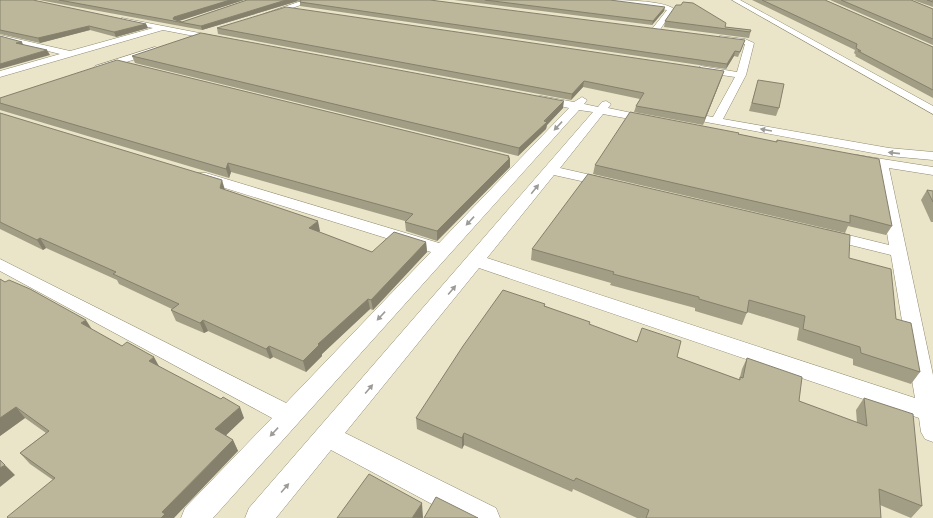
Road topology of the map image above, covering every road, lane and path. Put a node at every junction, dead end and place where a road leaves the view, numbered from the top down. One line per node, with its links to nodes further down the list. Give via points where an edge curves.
1 (311, 0): 4 (street)
2 (606, 0): 8 (street, via 670,9)
3 (735, 0): 26 (street)
4 (288, 8): 5 (street); 6 (street)
5 (311, 11)
6 (260, 16)
7 (165, 27): 9 (street); 9 (street, via 116,15 222,30); 15 (street)
8 (656, 29)
9 (201, 35): 12 (street); 13 (street)
10 (0, 37): 15 (street)
11 (715, 37): 21 (street, via 750,42)
12 (232, 41)
13 (179, 42)
14 (165, 47): 16 (street)
15 (69, 54): 20 (street)
16 (114, 62): 17 (street); 19 (street)
17 (137, 68)
18 (694, 68): 21 (street)
19 (91, 70)
20 (0, 74)
21 (741, 75): 28 (street)
22 (538, 88): 24 (street)
23 (530, 97): 24 (street)
24 (580, 102): 25 (street); 40 (street, one-way to 40, via 516,161)
25 (608, 105): 29 (street); 35 (street)
26 (933, 111)
27 (670, 113): 28 (street)
28 (716, 121): 32 (street, one-way to 28, via 889,152)
29 (661, 122)
30 (676, 125): 31 (street)
31 (821, 152)
32 (933, 156)
33 (844, 157): 34 (street)
34 (882, 164): 36 (street); 41 (street)
35 (551, 170): 38 (street); 42 (street, one-way to 35)
36 (933, 171)
37 (191, 173): 40 (street)
38 (621, 186)
39 (813, 232): 41 (street)
40 (443, 250): 45 (street, one-way to 45)
41 (898, 252): 44 (street)
42 (476, 261): 44 (street); 47 (street, one-way to 42)
43 (0, 264): 45 (street)
44 (930, 412): 46 (street)
45 (290, 416): 48 (street, one-way to 48)
46 (933, 432)
47 (329, 437): 49 (street, one-way to 47); 50 (street)
48 (195, 518)
49 (260, 518)
50 (486, 518)

